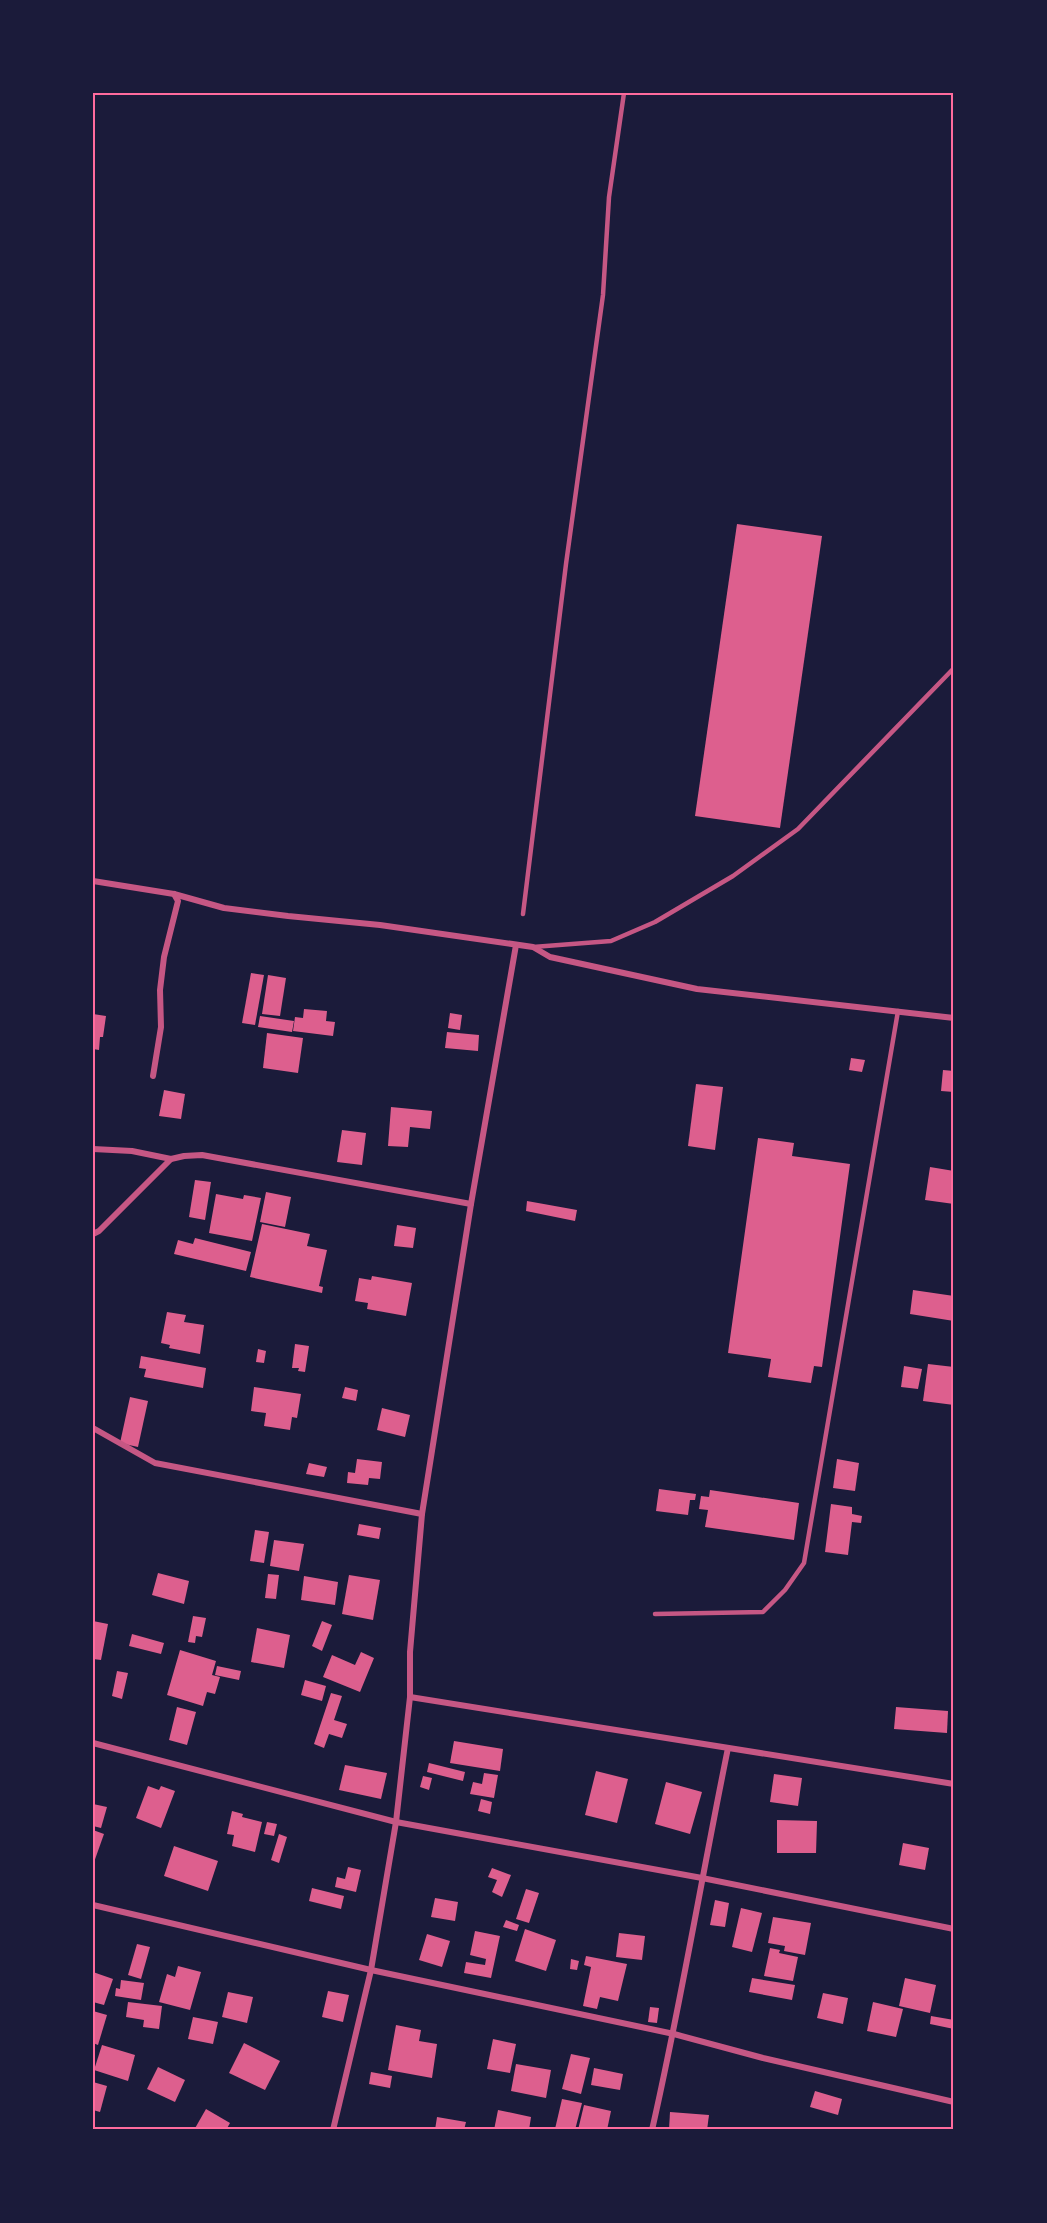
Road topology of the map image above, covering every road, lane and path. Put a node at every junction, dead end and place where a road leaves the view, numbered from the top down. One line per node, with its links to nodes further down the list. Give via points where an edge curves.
1 (624, 93): 5 (lane, via 609,197 603,295)
2 (954, 668): 7 (lane, via 798,829 733,876 655,922 611,941)
3 (93, 881): 4 (street)
4 (174, 894): 6 (street, via 224,908); 10 (street, via 178,902 164,957 161,1028)
5 (522, 914)
6 (516, 945): 7 (street); 13 (street)
7 (533, 947): 8 (street, via 550,957 697,990)
8 (898, 1011): 9 (street); 17 (lane, via 804,1563 763,1612)
9 (954, 1018)
10 (153, 1076)
11 (93, 1149): 12 (street)
12 (171, 1159): 13 (street, via 202,1155); 14 (street)
13 (471, 1204): 16 (street)
14 (93, 1234)
15 (93, 1428): 16 (street, via 155,1463)
16 (422, 1514): 18 (street)
17 (655, 1614)
18 (410, 1697): 20 (street); 22 (street)
19 (93, 1743): 22 (street)
20 (728, 1748): 21 (street); 23 (street)
21 (954, 1784)
22 (396, 1822): 23 (street); 26 (street)
23 (702, 1878): 25 (street); 27 (street)
24 (93, 1905): 26 (street)
25 (954, 1929)
26 (371, 1970): 27 (street); 29 (street)
27 (674, 2034): 28 (street); 30 (street)
28 (954, 2102)
29 (333, 2130)
30 (652, 2130)

